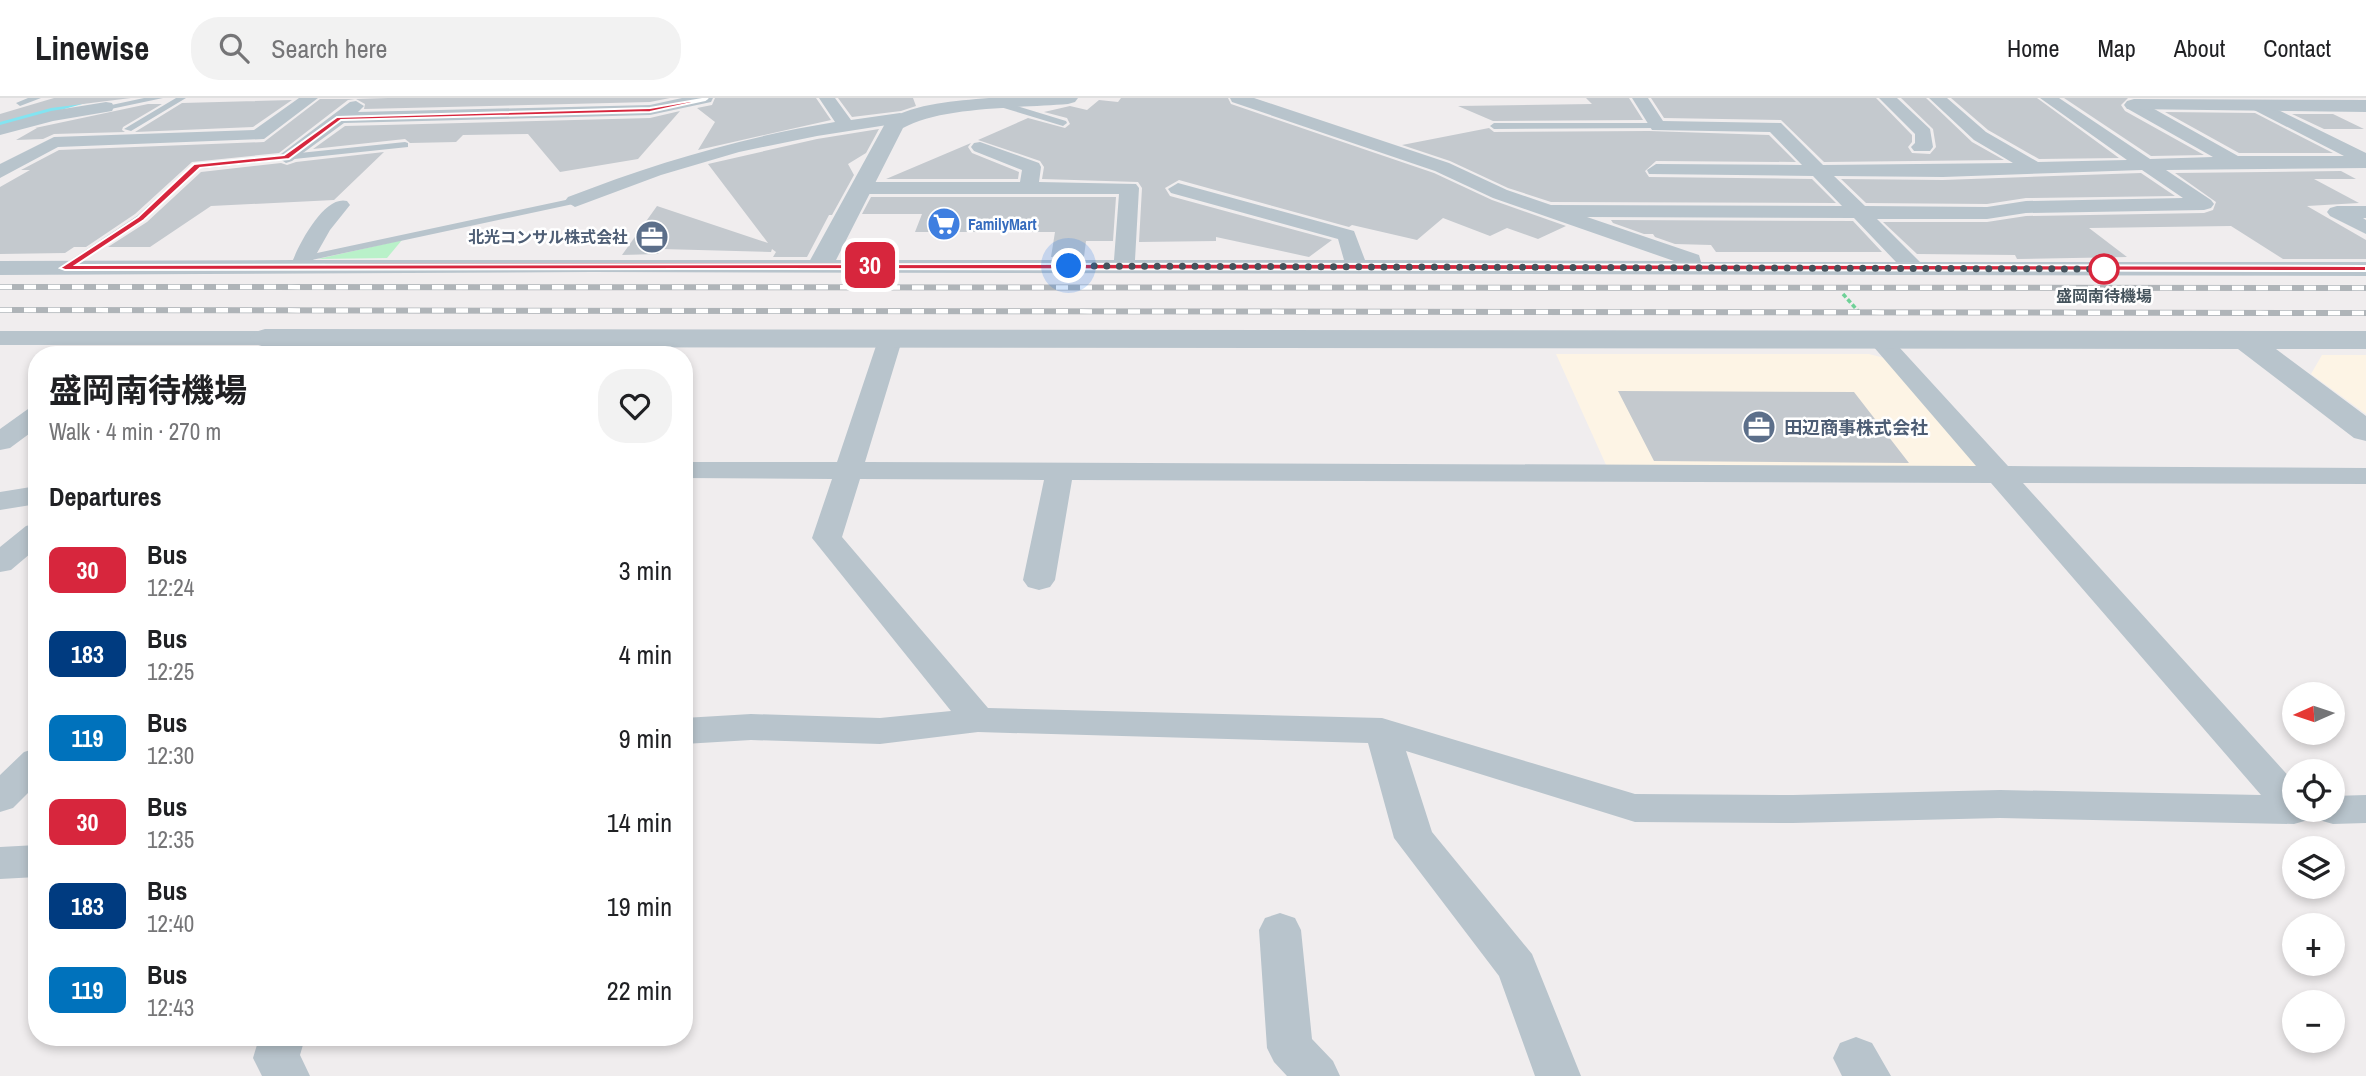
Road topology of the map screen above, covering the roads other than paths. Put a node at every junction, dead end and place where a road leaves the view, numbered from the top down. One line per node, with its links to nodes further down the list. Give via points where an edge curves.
1 (37, 98): 13 (lane)
2 (159, 98): 19 (lane)
3 (182, 98): 26 (lane)
4 (310, 98): 38 (street, via 258,135 54,142)
5 (367, 98): 20 (street)
6 (705, 98): 20 (street, via 650,110)
7 (827, 98): 23 (street)
8 (1068, 98): 14 (street)
9 (1640, 98): 25 (street)
10 (1887, 98): 30 (street, via 1924,133 1924,148)
11 (1937, 98): 35 (street, via 1980,136)
12 (2048, 98): 34 (street)
13 (20, 103)
14 (1000, 104): 21 (street); 22 (lane)
15 (1242, 105): 44 (street, via 1442,167 1500,194)
16 (2134, 106): 17 (street); 33 (street)
17 (2260, 106): 18 (street); 32 (street)
18 (2366, 106)
19 (106, 107): 27 (street)
20 (340, 118): 31 (street)
21 (900, 118): 23 (street); 39 (street)
22 (1063, 123)
23 (845, 124): 42 (street, via 635,176)
24 (1494, 126): 25 (lane)
25 (1658, 126): 37 (street, via 1775,127)
26 (128, 129)
27 (0, 130)
28 (405, 145): 31 (lane)
29 (980, 147): 40 (street, via 1032,167)
30 (1920, 147)
31 (286, 157): 52 (lane, via 197,166 141,218)
32 (2366, 161): 33 (street)
33 (2234, 162): 34 (street)
34 (2145, 164): 35 (street); 45 (street, via 2204,204 2026,207 1987,214)
35 (2036, 169): 37 (street)
36 (1656, 170): 37 (street)
37 (1817, 170): 45 (street)
38 (0, 172)
39 (861, 188): 40 (street); 49 (street)
40 (1028, 188): 50 (street, via 1129,188)
41 (1178, 189): 53 (street, via 1347,235)
42 (575, 201): 48 (lane)
43 (340, 205): 48 (street)
44 (1552, 211): 45 (street); 54 (street)
45 (1858, 212): 55 (street)
46 (2366, 212): 47 (street, via 2337,212)
47 (2366, 228)
48 (298, 263): 49 (street); 52 (street)
49 (821, 264): 50 (street)
50 (1124, 267): 53 (street)
51 (0, 268): 52 (street)
52 (65, 268)
53 (1357, 268): 54 (street)
54 (1716, 268): 55 (street)
55 (1914, 269): 56 (street)
56 (2366, 269)
57 (143, 336): 59 (street); 63 (street); 64 (street)
58 (891, 337): 60 (street); 65 (street); 72 (street)
59 (0, 338)
60 (1880, 340): 61 (street); 74 (street)
61 (2245, 340): 62 (street); 67 (street)
62 (2366, 340)
63 (129, 346)
64 (245, 346)
65 (319, 346)
66 (28, 422): 68 (street)
67 (2366, 431)
68 (0, 442)
69 (28, 443): 70 (street)
70 (0, 452)
71 (693, 470): 72 (street)
72 (848, 471): 73 (street); 81 (street, via 827,538)
73 (1059, 471): 74 (street); 80 (street)
74 (2000, 474): 75 (street); 85 (street)
75 (2366, 476)
76 (28, 496): 77 (street)
77 (0, 501)
78 (28, 539): 79 (street)
79 (0, 562)
80 (1039, 580)
81 (978, 720): 82 (street, via 880,731 751,727); 83 (street)
82 (693, 730)
83 (1382, 731): 87 (street, via 1635,808 2000,804); 94 (street, via 1414,838 1517,967)
84 (28, 770): 86 (street)
85 (2282, 794)
86 (0, 798)
87 (2282, 808)
88 (2366, 809): 89 (street)
89 (2345, 810)
90 (28, 861): 91 (street)
91 (0, 863)
92 (1280, 930): 93 (street, via 1290,1048)
93 (1317, 1076)
94 (1558, 1076)

